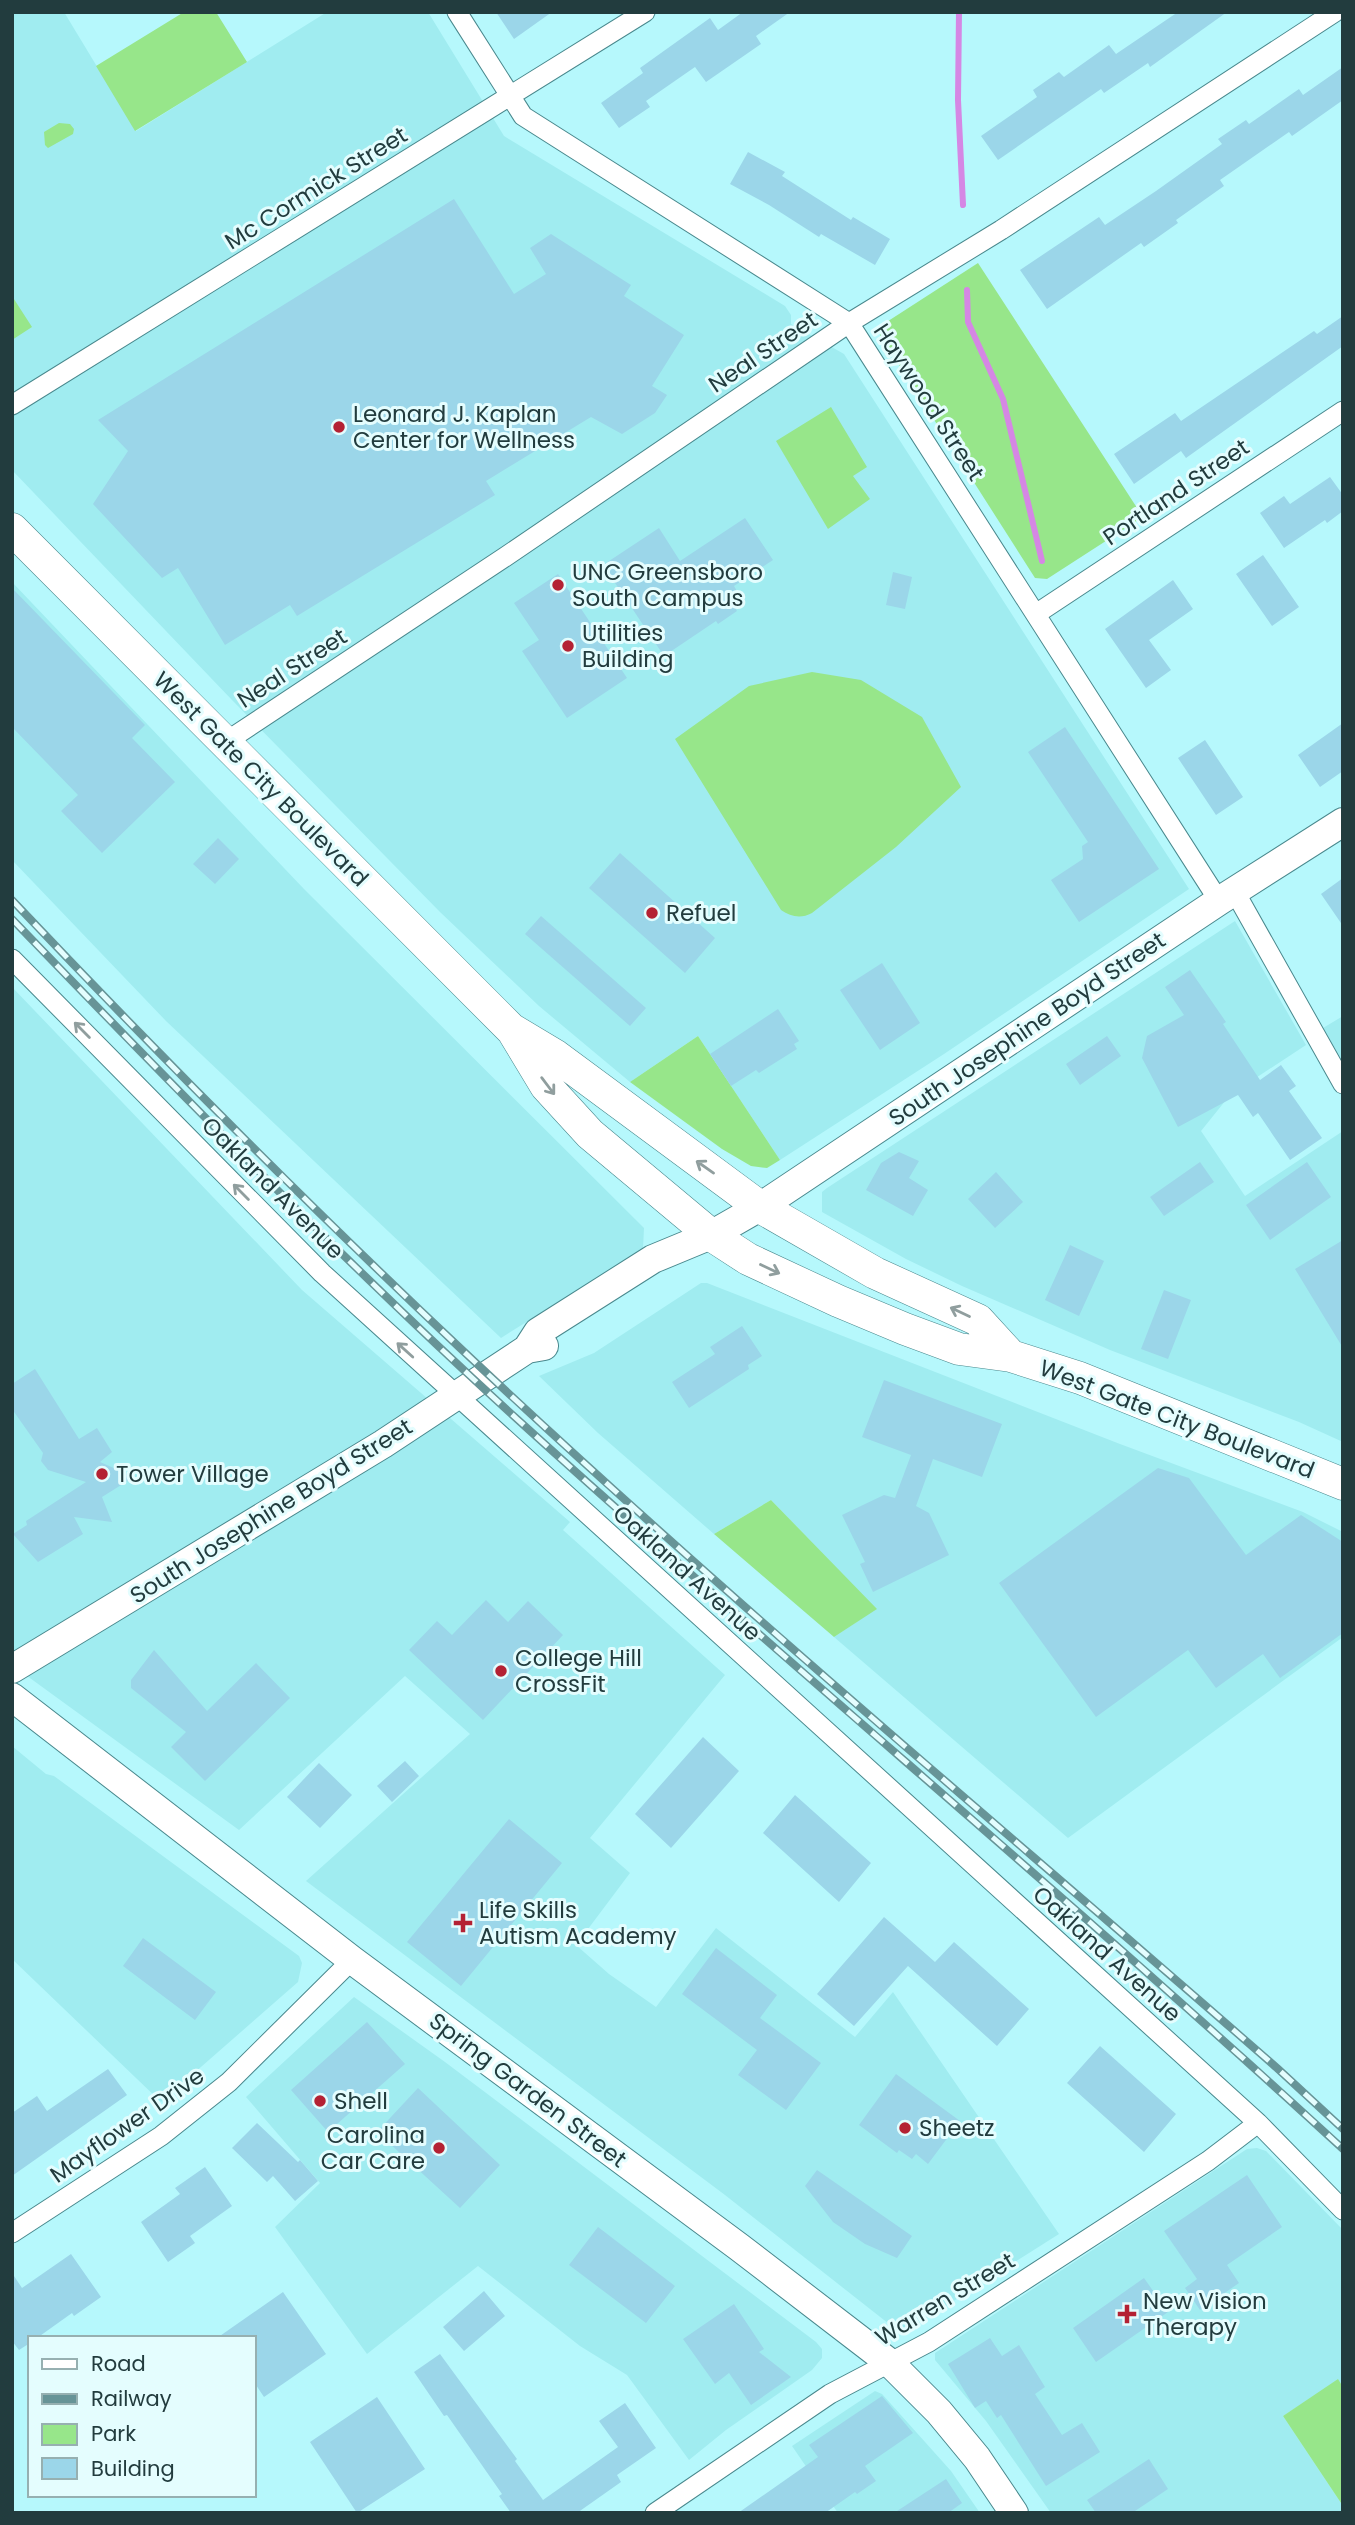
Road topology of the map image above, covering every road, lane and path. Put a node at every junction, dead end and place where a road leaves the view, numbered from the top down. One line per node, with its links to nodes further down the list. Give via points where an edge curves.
1 (457, 12): 4 (street, Haywood Street)
2 (645, 12): 4 (street, Mc Cormick Street)
3 (1335, 12): 5 (street, Neal Street, via 1001,230)
4 (511, 96): 5 (street, Haywood Street, via 523,116); 6 (street, Mc Cormick Street)
5 (849, 323): 9 (street, Haywood Street); 10 (street, Neal Street)
6 (12, 405)
7 (1343, 411): 9 (street, Portland Street)
8 (12, 529): 10 (main road, West Gate City Boulevard)
9 (1036, 614): 12 (street, Haywood Street)
10 (224, 743): 14 (main road, West Gate City Boulevard)
11 (1343, 822): 12 (main road, South Josephine Boyd Street)
12 (1227, 897): 15 (street, Haywood Street); 16 (main road, South Josephine Boyd Street)
13 (12, 959): 19 (street, Oakland Avenue, one-way to 13, via 322,1273)
14 (511, 1029): 16 (main road, West Gate City Boulevard, one-way to 14, via 556,1056); 17 (main road, West Gate City Boulevard, one-way to 17, via 547,1086 590,1135)
15 (1343, 1084)
16 (760, 1207): 17 (main road, South Josephine Boyd Street); 18 (main road, West Gate City Boulevard, one-way to 16, via 978,1320 875,1273)
17 (711, 1235): 18 (main road, West Gate City Boulevard, one-way to 18, via 748,1259 905,1329 959,1349); 19 (main road, South Josephine Boyd Street, via 653,1259 538,1332 527,1349)
18 (1011, 1356): 20 (main road, West Gate City Boulevard, via 1080,1378)
19 (455, 1396): 21 (main road, South Josephine Boyd Street); 24 (street, Oakland Avenue)
20 (1343, 1484)
21 (12, 1669)
22 (12, 1697): 23 (main road, Spring Garden Street)
23 (352, 1959): 26 (street, Mayflower Drive, via 229,2082 161,2137); 27 (main road, Spring Garden Street)
24 (1258, 2123): 25 (street, Oakland Avenue); 27 (street, Warren Street, via 1208,2161 938,2337)
25 (1343, 2210)
26 (12, 2233)
27 (890, 2363): 28 (street, Warren Street, via 830,2394); 29 (main road, Spring Garden Street, via 939,2412)
28 (655, 2513)
29 (1014, 2513)

